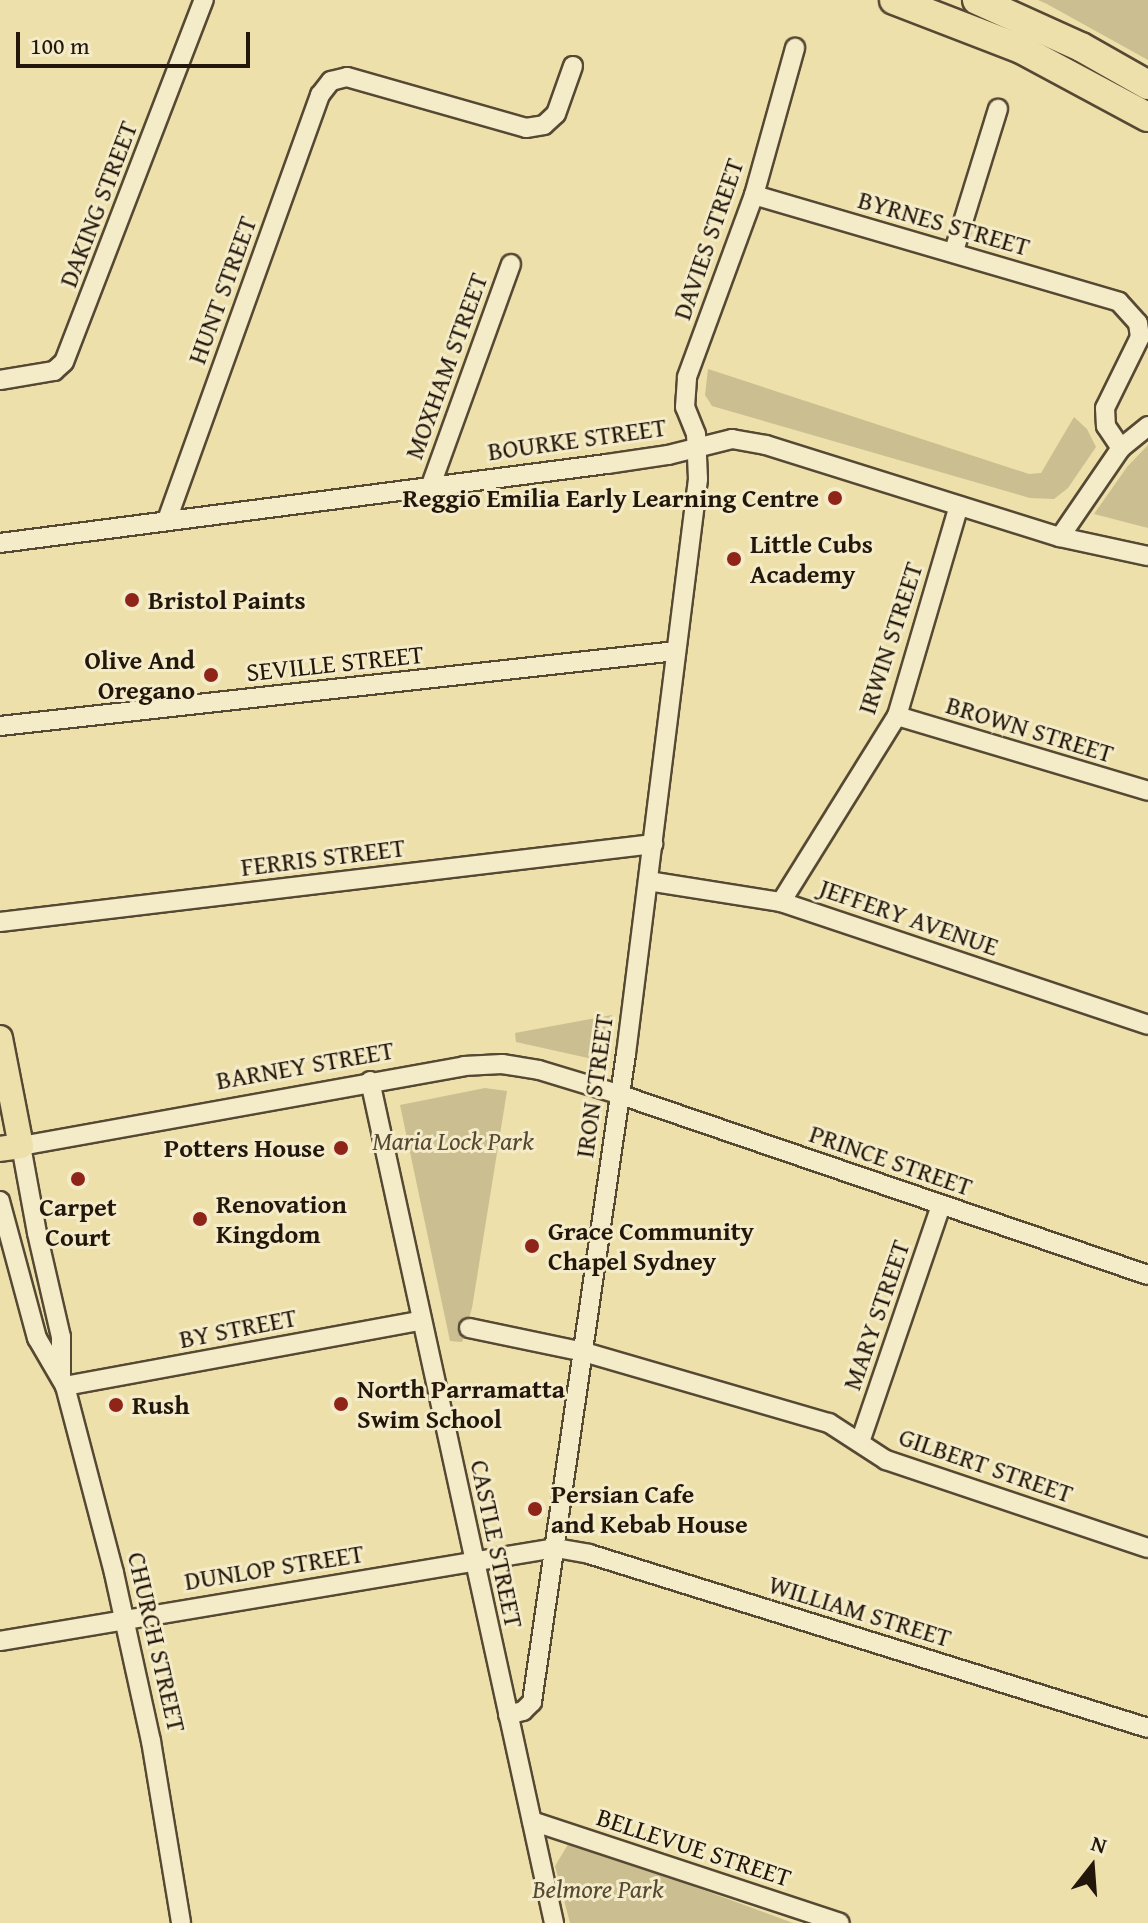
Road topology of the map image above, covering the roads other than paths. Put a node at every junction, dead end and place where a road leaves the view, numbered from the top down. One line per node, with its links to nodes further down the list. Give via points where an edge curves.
1 (204, 0): 12 (street, DAKING STREET, via 64,362 54,371)
2 (894, 0): 8 (highway, via 1021,49)
3 (977, 0): 6 (highway, via 1081,47)
4 (795, 48): 9 (street, DAVIES STREET)
5 (573, 66): 18 (street, HUNT STREET, via 556,114 544,125 526,128 347,77 331,81 320,95)
6 (1148, 85)
7 (998, 109): 10 (street)
8 (1148, 117)
9 (754, 195): 10 (street, BYRNES STREET); 14 (street, DAVIES STREET, via 687,377 685,407)
10 (954, 251): 15 (street, BYRNES STREET, via 1119,302 1138,323 1140,337 1105,408 1106,426)
11 (511, 264): 16 (street, MOXHAM STREET)
12 (0, 380)
13 (1148, 426): 15 (street)
14 (697, 447): 16 (street, BOURKE STREET, via 607,464); 17 (street, BOURKE STREET, via 748,441); 22 (street, IRON STREET, via 698,479)
15 (1121, 448): 19 (street)
16 (431, 485): 18 (street, BOURKE STREET)
17 (959, 506): 19 (street, BOURKE STREET); 23 (street, IRWIN STREET)
18 (167, 520): 20 (street, BOURKE STREET)
19 (1060, 537): 21 (street, BOURKE STREET)
20 (0, 543)
21 (1148, 556)
22 (676, 651): 24 (street, SEVILLE STREET); 26 (street, IRON STREET)
23 (897, 716): 25 (street, BROWN STREET); 28 (street, IRWIN STREET)
24 (0, 726)
25 (1148, 791)
26 (653, 844): 27 (street, IRON STREET); 29 (street, FERRIS STREET)
27 (648, 881): 28 (street, JEFFERY AVENUE); 33 (street, IRON STREET)
28 (781, 902): 30 (street, JEFFERY AVENUE)
29 (0, 922)
30 (1148, 1025)
31 (0, 1038): 34 (main road, CHURCH STREET)
32 (370, 1081): 33 (street, BARNEY STREET, via 502,1064); 34 (street, BARNEY STREET); 38 (street, CASTLE STREET)
33 (618, 1094): 36 (street, PRINCE STREET); 40 (street, IRON STREET)
34 (11, 1148): 41 (street, CHURCH STREET, via 61,1337)
35 (0, 1201): 41 (street, CHURCH STREET, via 37,1338)
36 (941, 1205): 37 (street, PRINCE STREET); 42 (street, MARY STREET)
37 (1148, 1275)
38 (420, 1321): 41 (street, BY STREET); 45 (street, CASTLE STREET)
39 (469, 1328): 40 (street)
40 (584, 1352): 42 (street, GILBERT STREET, via 829,1423); 43 (street, IRON STREET)
41 (63, 1382): 46 (street, CHURCH STREET)
42 (860, 1442): 44 (street, GILBERT STREET, via 886,1460)
43 (556, 1548): 45 (street, DUNLOP STREET); 48 (street, IRON STREET, via 532,1702); 49 (street, WILLIAM STREET)
44 (1148, 1548)
45 (475, 1562): 46 (street, DUNLOP STREET); 48 (street, CASTLE STREET)
46 (124, 1618): 47 (street, DUNLOP STREET); 51 (street, CHURCH STREET)
47 (0, 1641)
48 (508, 1715): 50 (street, CASTLE STREET)
49 (1148, 1728)
50 (532, 1821): 52 (street, CASTLE STREET); 53 (street, BELLEVUE STREET)
51 (181, 1923)
52 (554, 1923)
53 (840, 1923)

